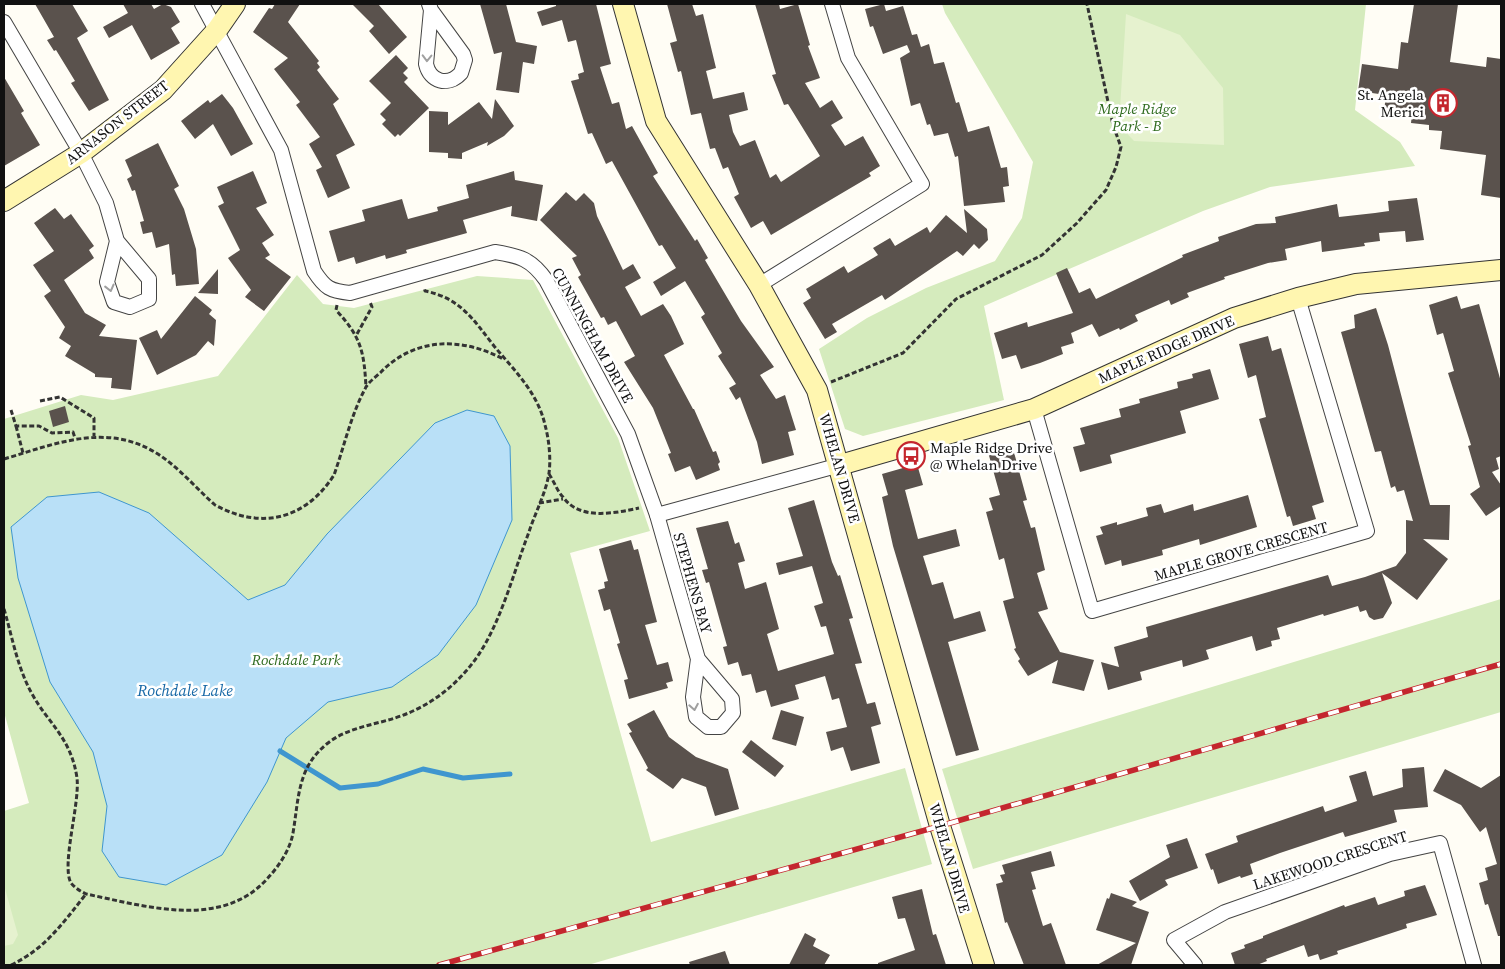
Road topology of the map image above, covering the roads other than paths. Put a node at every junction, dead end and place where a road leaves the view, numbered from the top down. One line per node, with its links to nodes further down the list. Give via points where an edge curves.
1 (202, 4): 7 (street)
2 (235, 4): 7 (street, ARNASON STREET)
3 (623, 4): 12 (street, WHELAN DRIVE, via 656,121)
4 (832, 4): 12 (street, via 848,58 922,184)
5 (430, 7): 5 (street, one-way to 5, via 427,70 437,80 450,81 464,67 463,54)
6 (4, 22): 8 (street)
7 (217, 30): 8 (street, ARNASON STREET, via 163,90); 16 (street, CUNNINGHAM DRIVE, via 281,150 314,271 323,286 350,293 495,252 516,255 535,265 628,434)
8 (81, 153): 9 (street, ARNASON STREET); 10 (street, via 106,203)
9 (4, 201)
10 (117, 241)
11 (1501, 270): 13 (street, MAPLE RIDGE DRIVE, via 1356,284)
12 (759, 285): 15 (street, WHELAN DRIVE, via 817,390)
13 (1298, 298): 14 (street, MAPLE RIDGE DRIVE, via 1234,318); 14 (street, MAPLE GROVE CRESCENT, via 1367,531 1092,611)
14 (1034, 409): 15 (street, MAPLE RIDGE DRIVE)
15 (840, 465): 16 (street); 18 (street, WHELAN DRIVE, via 940,826)
16 (655, 509): 17 (street, STEPHENS BAY)
17 (698, 659)
18 (984, 965)
19 (1196, 965): 20 (street, LAKEWOOD CRESCENT, via 1174,940 1225,912 1390,854 1440,843)
20 (1474, 965)

